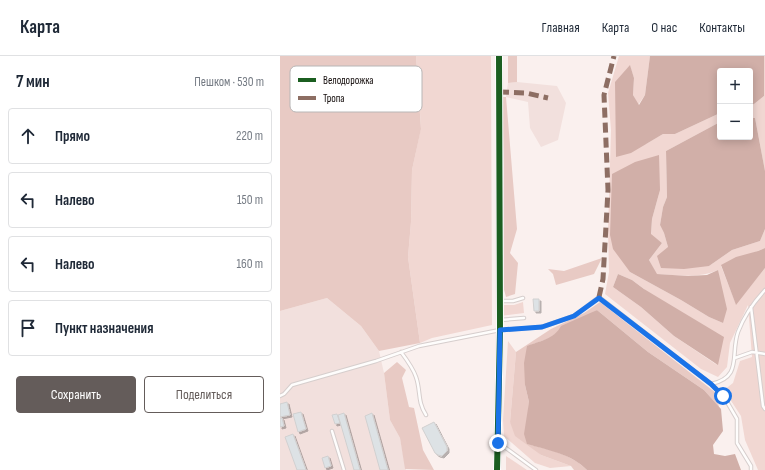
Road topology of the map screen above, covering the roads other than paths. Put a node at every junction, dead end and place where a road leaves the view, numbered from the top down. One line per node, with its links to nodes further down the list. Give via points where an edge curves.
1 (499, 56): 4 (street)
2 (765, 290): 5 (lane)
3 (523, 298): 4 (lane)
4 (500, 301): 7 (street)
5 (751, 307): 10 (lane); 12 (lane, via 738,334)
6 (524, 318): 7 (lane)
7 (500, 320): 8 (street)
8 (500, 330): 9 (lane); 13 (lane, via 542,327 574,316 599,298); 18 (street)
9 (401, 352): 14 (lane, via 292,385); 16 (lane, via 417,378 421,407)
10 (757, 353): 11 (lane); 12 (lane, via 752,352); 15 (lane)
11 (765, 354)
12 (734, 358): 13 (lane, via 733,370 721,381)
13 (711, 384): 22 (lane, via 723,396 736,419 737,443)
14 (280, 396)
15 (765, 409)
16 (426, 415)
17 (332, 431): 19 (lane)
18 (498, 443): 20 (street); 21 (lane)
19 (344, 470)
20 (497, 470)
21 (536, 470)
22 (752, 470)

